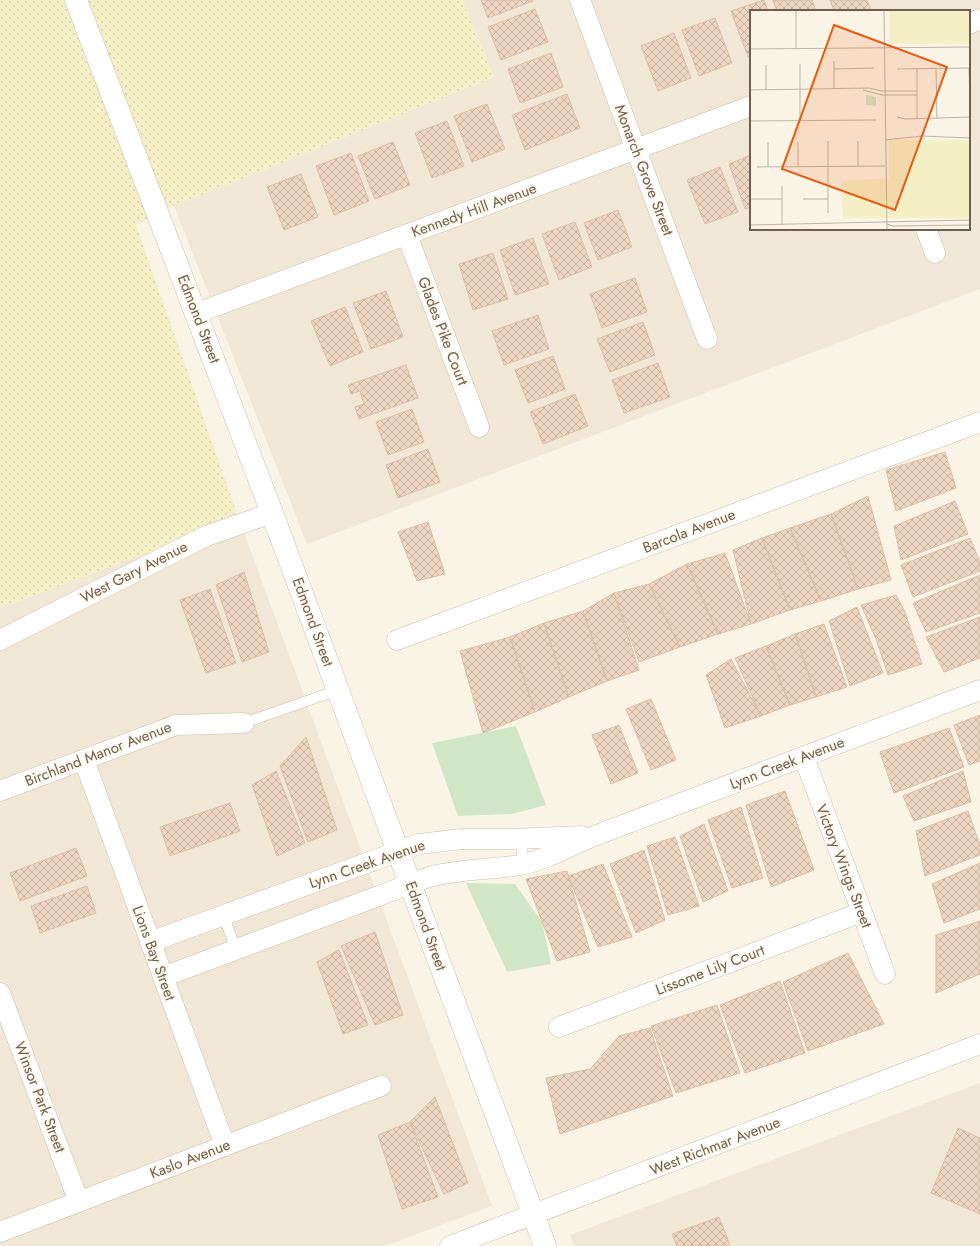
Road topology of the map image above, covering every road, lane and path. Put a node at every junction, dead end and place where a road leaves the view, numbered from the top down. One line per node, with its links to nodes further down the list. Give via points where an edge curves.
1 (76, 0): 10 (street, Edmond Street)
2 (580, 0): 6 (street, Monarch Grove Street)
3 (980, 19): 4 (street)
4 (970, 24)
5 (750, 106): 6 (street, Kennedy Hill Avenue)
6 (636, 149): 8 (street, Kennedy Hill Avenue); 11 (street, Monarch Grove Street)
7 (926, 230): 9 (street)
8 (407, 235): 10 (street, Kennedy Hill Avenue); 13 (street, Glades Pike Court)
9 (935, 253)
10 (197, 313): 14 (street, Edmond Street)
11 (707, 339)
12 (980, 423): 16 (street, Barcola Avenue)
13 (479, 426)
14 (272, 513): 15 (street, West Gary Avenue, via 206,536); 17 (street, Edmond Street)
15 (0, 640)
16 (397, 640)
17 (338, 690): 19 (lane); 25 (street, Edmond Street)
18 (980, 690): 20 (street, Lynn Creek Avenue)
19 (244, 723): 21 (street, Birchland Manor Avenue, via 176,725)
20 (804, 757): 23 (street, Lynn Creek Avenue); 28 (street, Victory Wings Street)
21 (84, 760): 22 (street, Birchland Manor Avenue); 30 (street, Lions Bay Street)
22 (0, 791)
23 (594, 836): 24 (street, Lynn Creek Avenue); 26 (street, Lynn Creek Avenue)
24 (523, 839): 25 (street, Lynn Creek Avenue, via 462,839 432,842); 26 (lane)
25 (398, 851): 27 (street, Edmond Street); 29 (street, Lynn Creek Avenue)
26 (522, 865): 27 (street, Lynn Creek Avenue, via 448,872)
27 (410, 884): 31 (street, Lynn Creek Avenue); 40 (street, Edmond Street)
28 (862, 912): 32 (street, Victory Wings Street); 35 (street, Lissome Lily Court)
29 (222, 915): 30 (street, Lynn Creek Avenue); 31 (lane)
30 (150, 942): 33 (street, Lions Bay Street)
31 (236, 949): 33 (street, Lynn Creek Avenue)
32 (885, 974)
33 (163, 977): 38 (street, Lions Bay Street)
34 (0, 993): 39 (street, Winsor Park Street)
35 (559, 1027)
36 (980, 1044): 40 (street, West Richmar Avenue)
37 (380, 1086): 38 (street, Kaslo Avenue)
38 (225, 1146): 39 (street, Kaslo Avenue)
39 (79, 1202): 41 (street, Kaslo Avenue)
40 (534, 1215): 42 (street, West Richmar Avenue); 43 (street, Edmond Street)
41 (0, 1232)
42 (450, 1246)
43 (545, 1246)

